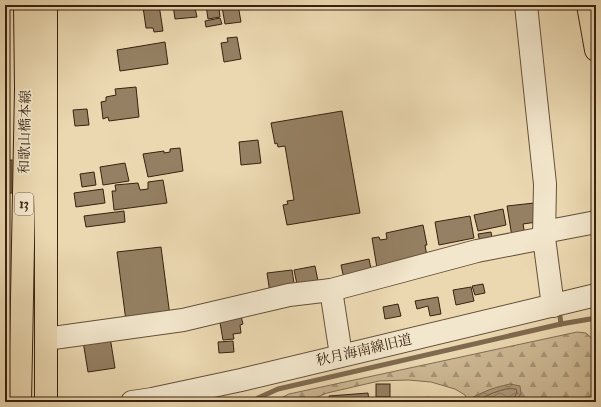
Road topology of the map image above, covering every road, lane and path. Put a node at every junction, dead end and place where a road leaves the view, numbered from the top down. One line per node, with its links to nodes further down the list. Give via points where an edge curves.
1 (25, 5): 13 (main road, 和歌山橋本線 / 13, via 26,97)
2 (46, 5): 11 (main road, 和歌山橋本線 / 13)
3 (526, 5): 7 (street, via 545,184)
4 (588, 5): 5 (main road)
5 (596, 50)
6 (596, 222): 7 (street)
7 (544, 235): 8 (street); 10 (street)
8 (331, 290): 11 (street, via 289,295 183,320); 12 (street)
9 (596, 295): 10 (street, 秋月海南線旧道)
10 (553, 306): 12 (street, 秋月海南線旧道)
11 (46, 339): 14 (main road, 和歌山橋本線 / 13)
12 (340, 355): 15 (street, 秋月海南線旧道, via 242,380)
13 (20, 402)
14 (46, 402)
15 (132, 402)

